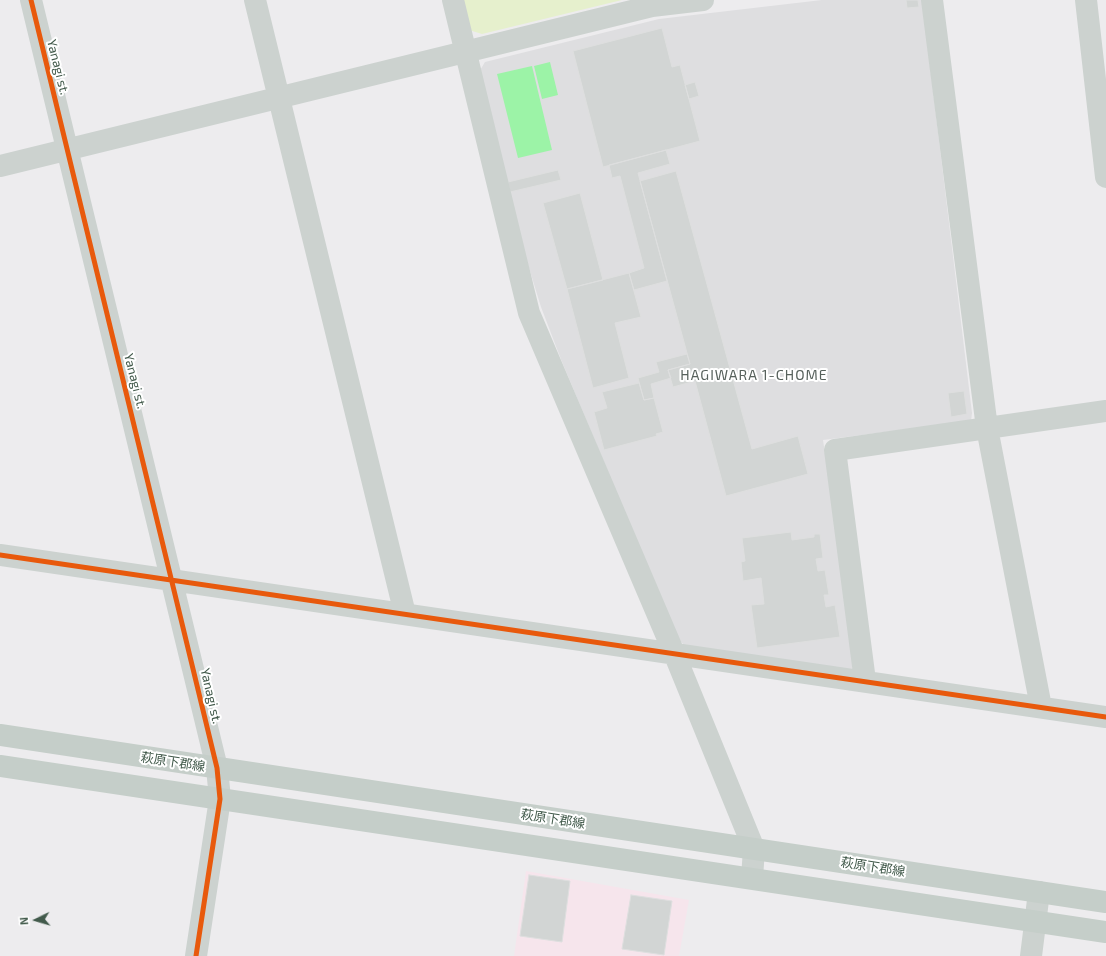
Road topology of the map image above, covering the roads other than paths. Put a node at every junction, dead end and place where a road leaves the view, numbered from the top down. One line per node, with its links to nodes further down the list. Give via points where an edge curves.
1 (31, 0): 10 (street, Yanagi st.)
2 (255, 0): 9 (street)
3 (453, 0): 8 (street)
4 (703, 0): 7 (street)
5 (932, 0): 14 (street)
6 (1086, 0): 12 (street)
7 (652, 3): 8 (street)
8 (466, 52): 9 (street); 18 (street, via 529,313)
9 (279, 98): 10 (street); 17 (street)
10 (67, 149): 11 (street); 16 (street, Yanagi st.)
11 (0, 166)
12 (1106, 177)
13 (1106, 411): 14 (street)
14 (987, 428): 19 (street, via 835,450); 20 (street)
15 (0, 555): 16 (street)
16 (172, 580): 17 (street); 24 (street, Yanagi st.)
17 (405, 614): 18 (street)
18 (674, 653): 19 (street); 26 (street)
19 (865, 682): 20 (street)
20 (1041, 707): 21 (street)
21 (1106, 717)
22 (0, 735): 24 (main road, 萩原下郡線)
23 (0, 766): 25 (main road)
24 (217, 768): 25 (street, Yanagi st.); 26 (main road, 萩原下郡線)
25 (220, 798): 27 (main road); 32 (street, Yanagi st.)
26 (754, 849): 27 (street); 28 (main road, 萩原下郡線)
27 (752, 878): 30 (main road)
28 (1039, 892): 29 (main road, 萩原下郡線); 30 (street)
29 (1106, 902)
30 (1036, 921): 31 (main road); 33 (street)
31 (1106, 932)
32 (196, 956)
33 (1031, 956)

